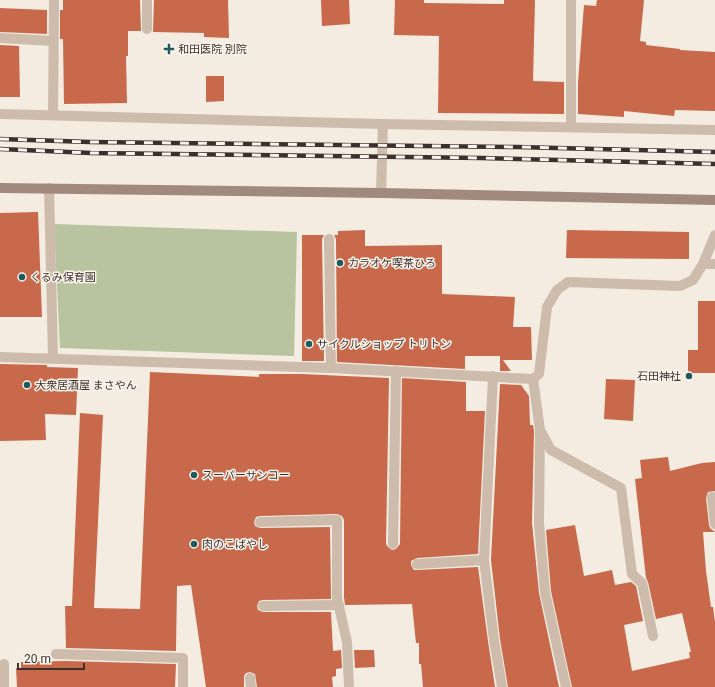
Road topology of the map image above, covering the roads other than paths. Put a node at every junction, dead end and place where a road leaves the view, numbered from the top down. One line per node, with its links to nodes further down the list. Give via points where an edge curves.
1 (54, 0): 6 (street)
2 (148, 0): 4 (street)
3 (571, 0): 10 (street)
4 (147, 29)
5 (0, 38): 6 (street)
6 (53, 41): 8 (street)
7 (0, 114): 8 (street)
8 (53, 115): 9 (street)
9 (383, 124): 10 (street); 14 (street)
10 (571, 126): 11 (street)
11 (715, 130)
12 (0, 188): 13 (street)
13 (49, 188): 14 (street); 21 (street)
14 (381, 193): 15 (street)
15 (715, 200)
16 (715, 235): 18 (street)
17 (329, 239): 22 (street)
18 (703, 264): 19 (street); 25 (street, via 693,280 680,286 568,282 557,290 547,307 539,374)
19 (715, 264)
20 (0, 357): 21 (street)
21 (54, 358): 22 (street)
22 (331, 368): 23 (street)
23 (396, 371): 24 (street); 30 (street)
24 (493, 376): 25 (street); 31 (street)
25 (533, 378): 26 (street)
26 (540, 430): 35 (street, via 551,450 621,488 632,574 642,583); 42 (street, via 539,523 545,592)
27 (712, 497): 29 (street)
28 (260, 522): 33 (street, via 337,520)
29 (715, 524)
30 (393, 544)
31 (484, 560): 32 (street); 41 (street)
32 (417, 564)
33 (339, 605): 34 (street); 40 (street, via 347,642)
34 (263, 606)
35 (653, 636)
36 (56, 654): 39 (street, via 183,658)
37 (4, 664): 38 (street)
38 (4, 687)
39 (183, 687)
40 (349, 687)
41 (502, 687)
42 (566, 687)

